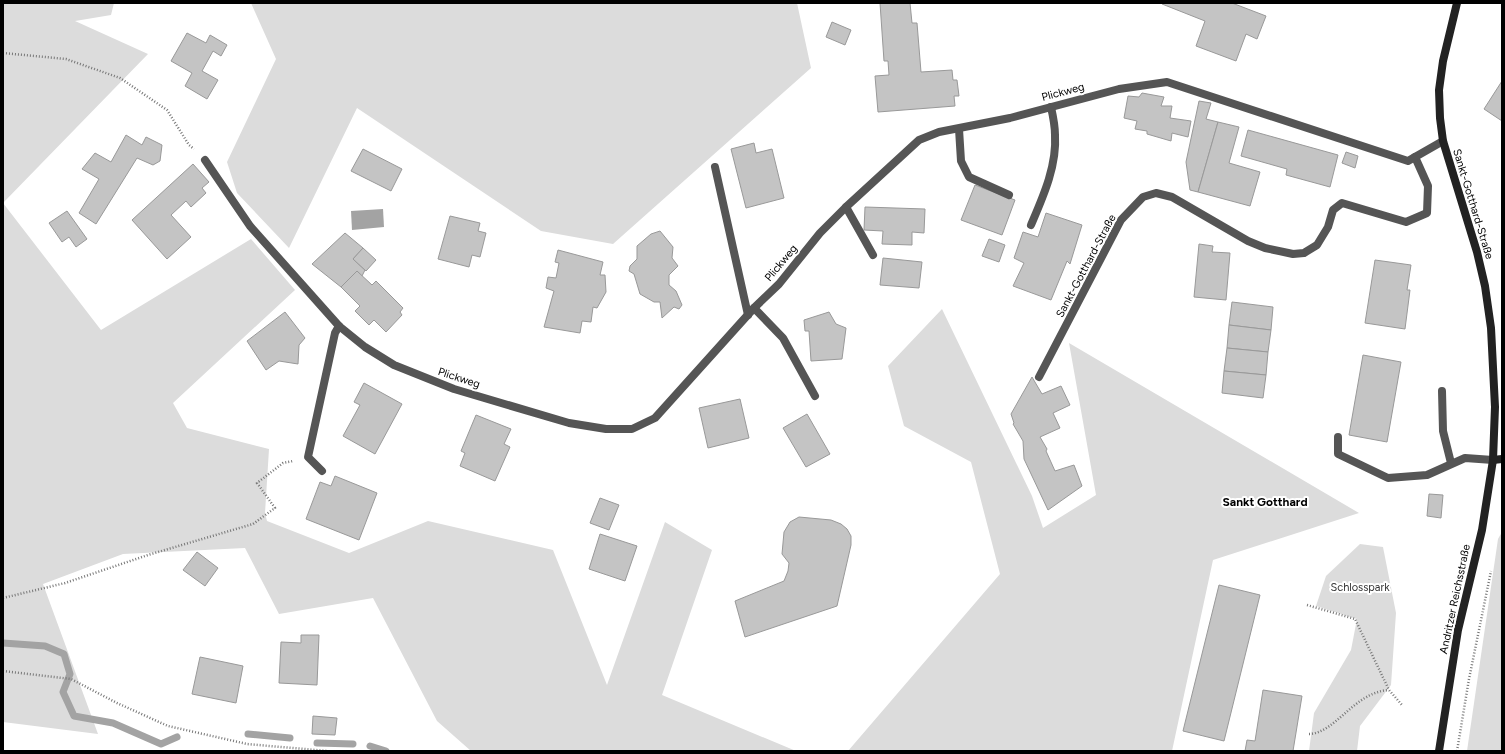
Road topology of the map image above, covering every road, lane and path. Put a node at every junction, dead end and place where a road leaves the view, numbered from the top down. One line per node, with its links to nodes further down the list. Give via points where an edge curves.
1 (1457, 3): 5 (main road, Sankt-Gotthard-Straße, via 1439,90)
2 (3, 53): 7 (path, via 66,59 120,78 167,110 189,145)
3 (1051, 107): 4 (street, Plickweg); 6 (street, Plickweg, via 1119,89 1167,82 1408,160); 11 (street, via 1056,135 1054,159)
4 (959, 129): 9 (street, via 961,161 969,178); 10 (street, Plickweg, via 939,132 919,140)
5 (1443, 141): 6 (street); 22 (main road, Sankt-Gotthard-Straße, via 1485,286 1491,328 1495,407)
6 (1415, 157): 16 (street, Sankt-Gotthard-Straße, via 1428,186 1427,213 1406,222 1342,203 1333,210 1328,227 1317,245 1304,253 1293,254 1265,248 1172,197 1156,193 1143,197 1121,220)
7 (205, 160): 15 (street, Plickweg, via 250,226)
8 (715, 167): 14 (street)
9 (1009, 194)
10 (846, 207): 12 (street); 13 (street, Plickweg)
11 (1031, 225)
12 (873, 255)
13 (754, 308): 14 (street, Plickweg); 18 (street, via 783,338)
14 (748, 315): 15 (street, Plickweg, via 655,418 632,429 606,429 569,423 454,389 394,365)
15 (339, 326): 20 (street, via 335,333)
16 (1039, 376)
17 (1442, 391): 23 (street, via 1442,431)
18 (815, 396)
19 (1338, 437): 23 (street, via 1338,454 1388,478 1427,476)
20 (308, 457): 24 (street); 26 (path, via 283,463 257,483 275,508 253,524 65,583)
21 (1502, 459): 22 (main road)
22 (1493, 460): 23 (street, via 1465,458); 33 (main road, Andritzer Reichsstraße, via 1482,530 1458,630)
23 (1451, 463)
24 (322, 471)
25 (1492, 564): 34 (path, via 1469,679)
26 (3, 598)
27 (1307, 605): 29 (path, via 1355,619)
28 (3, 671): 32 (path, via 71,679 168,726 248,744)
29 (1388, 690): 30 (path); 31 (path, via 1363,698 1326,728 1316,734)
30 (1402, 705)
31 (1309, 734)
32 (327, 751)
33 (1439, 751)
34 (1458, 751)

